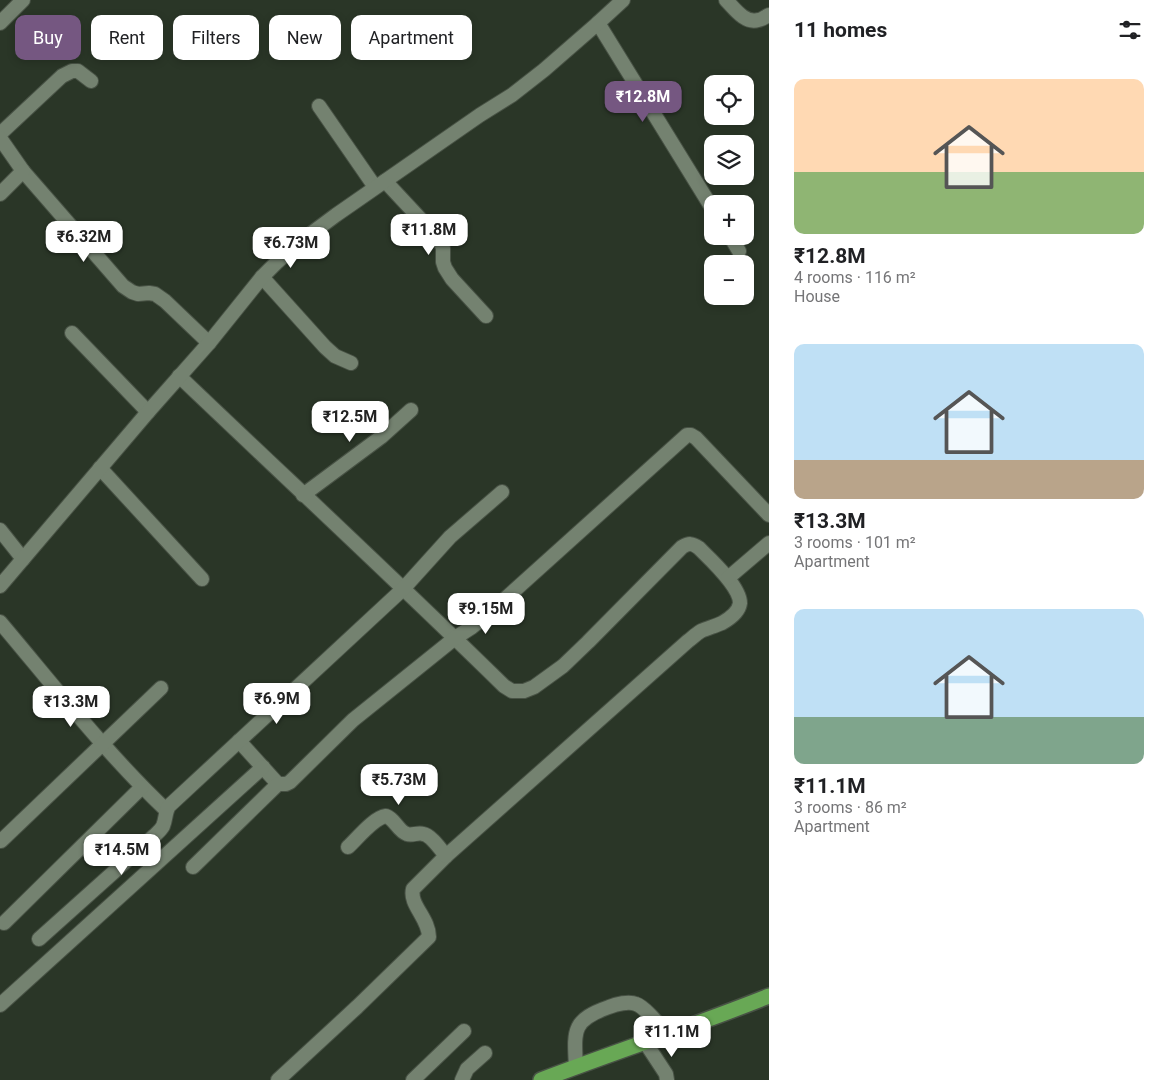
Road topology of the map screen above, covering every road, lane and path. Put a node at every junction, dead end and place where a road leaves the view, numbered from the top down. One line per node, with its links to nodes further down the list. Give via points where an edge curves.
1 (22, 0): 5 (street)
2 (621, 0): 6 (street)
3 (726, 0): 4 (street, via 750,20)
4 (769, 15)
5 (0, 23)
6 (598, 24): 12 (street, via 512,95); 14 (street)
7 (90, 81): 9 (street, via 78,71 62,76)
8 (319, 106): 12 (street)
9 (0, 134)
10 (0, 138): 11 (street)
11 (23, 172): 13 (street); 20 (street, via 123,286 138,294 155,294)
12 (380, 184): 17 (street, via 301,241); 18 (street, via 439,239 443,262 452,280)
13 (0, 194)
14 (704, 195)
15 (736, 245): 16 (street)
16 (740, 251)
17 (262, 277): 20 (street); 21 (street, via 325,347)
18 (486, 316)
19 (72, 333): 24 (street)
20 (209, 343): 22 (street)
21 (352, 363)
22 (180, 376): 24 (street); 27 (street)
23 (411, 410): 27 (street, via 374,442)
24 (148, 412): 25 (street)
25 (100, 468): 31 (street); 33 (street)
26 (502, 492): 35 (street, via 450,538)
27 (303, 494): 35 (street)
28 (769, 516): 37 (street, via 696,438 687,435 485,617)
29 (0, 530): 31 (street)
30 (769, 543): 32 (street)
31 (24, 559): 34 (street)
32 (728, 578): 37 (street, via 694,544 682,547 563,666 524,691 504,686); 47 (street, via 740,602 731,617 688,641)
33 (202, 579)
34 (0, 586)
35 (403, 589): 37 (street); 39 (street)
36 (0, 622): 40 (street)
37 (455, 638): 42 (street, via 353,720 290,782)
38 (161, 688): 40 (street)
39 (239, 741): 41 (street); 44 (street)
40 (103, 743): 43 (street); 45 (street)
41 (263, 767): 42 (street); 52 (street)
42 (278, 784): 48 (street)
43 (142, 787): 44 (street); 49 (street)
44 (166, 810): 50 (street, via 161,829)
45 (0, 841)
46 (348, 847): 47 (street, via 374,822 386,816 408,835 426,835)
47 (446, 856): 58 (street, via 413,889 414,903 426,922 429,937)
48 (193, 867)
49 (4, 923)
50 (40, 939)
51 (769, 996): 54 (highway)
52 (0, 1005)
53 (464, 1031): 59 (street)
54 (667, 1034): 55 (highway); 57 (street, via 636,1004 612,1006 590,1014 580,1024 576,1032)
55 (645, 1042): 57 (highway); 62 (street)
56 (485, 1053): 60 (street, via 467,1069)
57 (576, 1067): 61 (highway)
58 (278, 1080)
59 (413, 1080)
60 (462, 1080)
61 (541, 1080)
62 (668, 1080)

